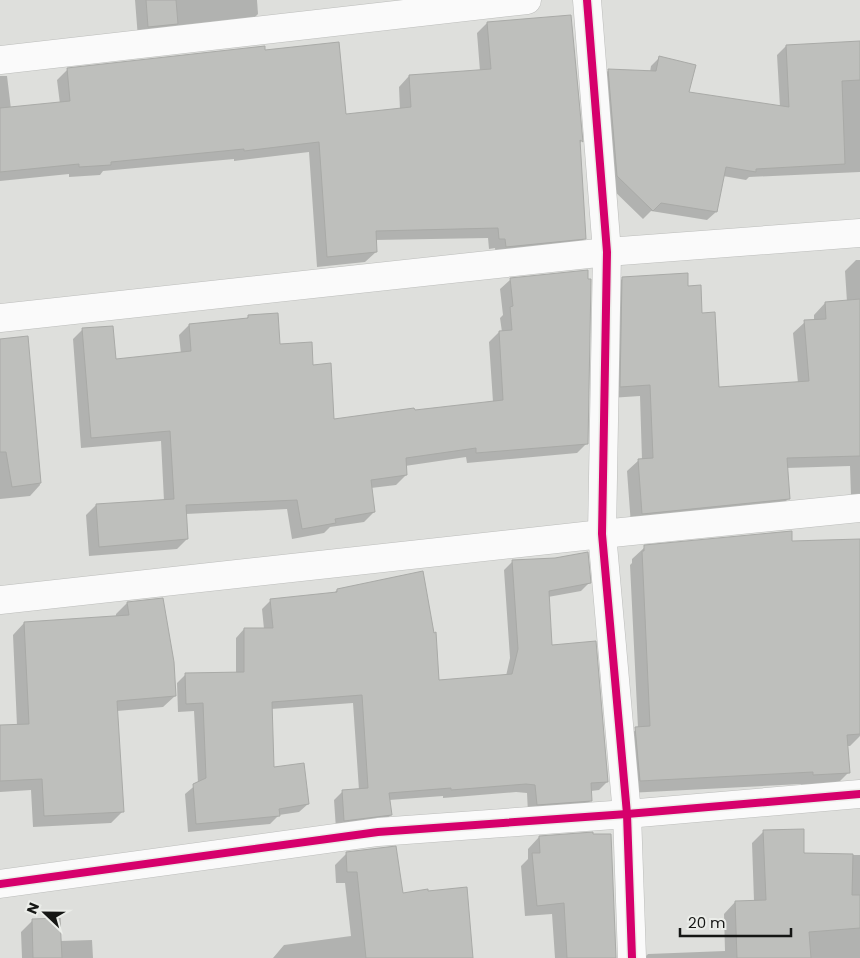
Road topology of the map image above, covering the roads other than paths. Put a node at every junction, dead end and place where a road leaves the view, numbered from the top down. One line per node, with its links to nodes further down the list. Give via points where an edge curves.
1 (526, 0): 3 (street)
2 (587, 0): 5 (street)
3 (0, 60)
4 (860, 233): 5 (street)
5 (607, 252): 6 (street); 8 (street)
6 (0, 318)
7 (860, 508): 8 (street)
8 (602, 534): 9 (street); 11 (street)
9 (0, 600)
10 (860, 794): 11 (street)
11 (627, 814): 12 (street, via 378,832); 13 (street)
12 (0, 884)
13 (632, 958)

